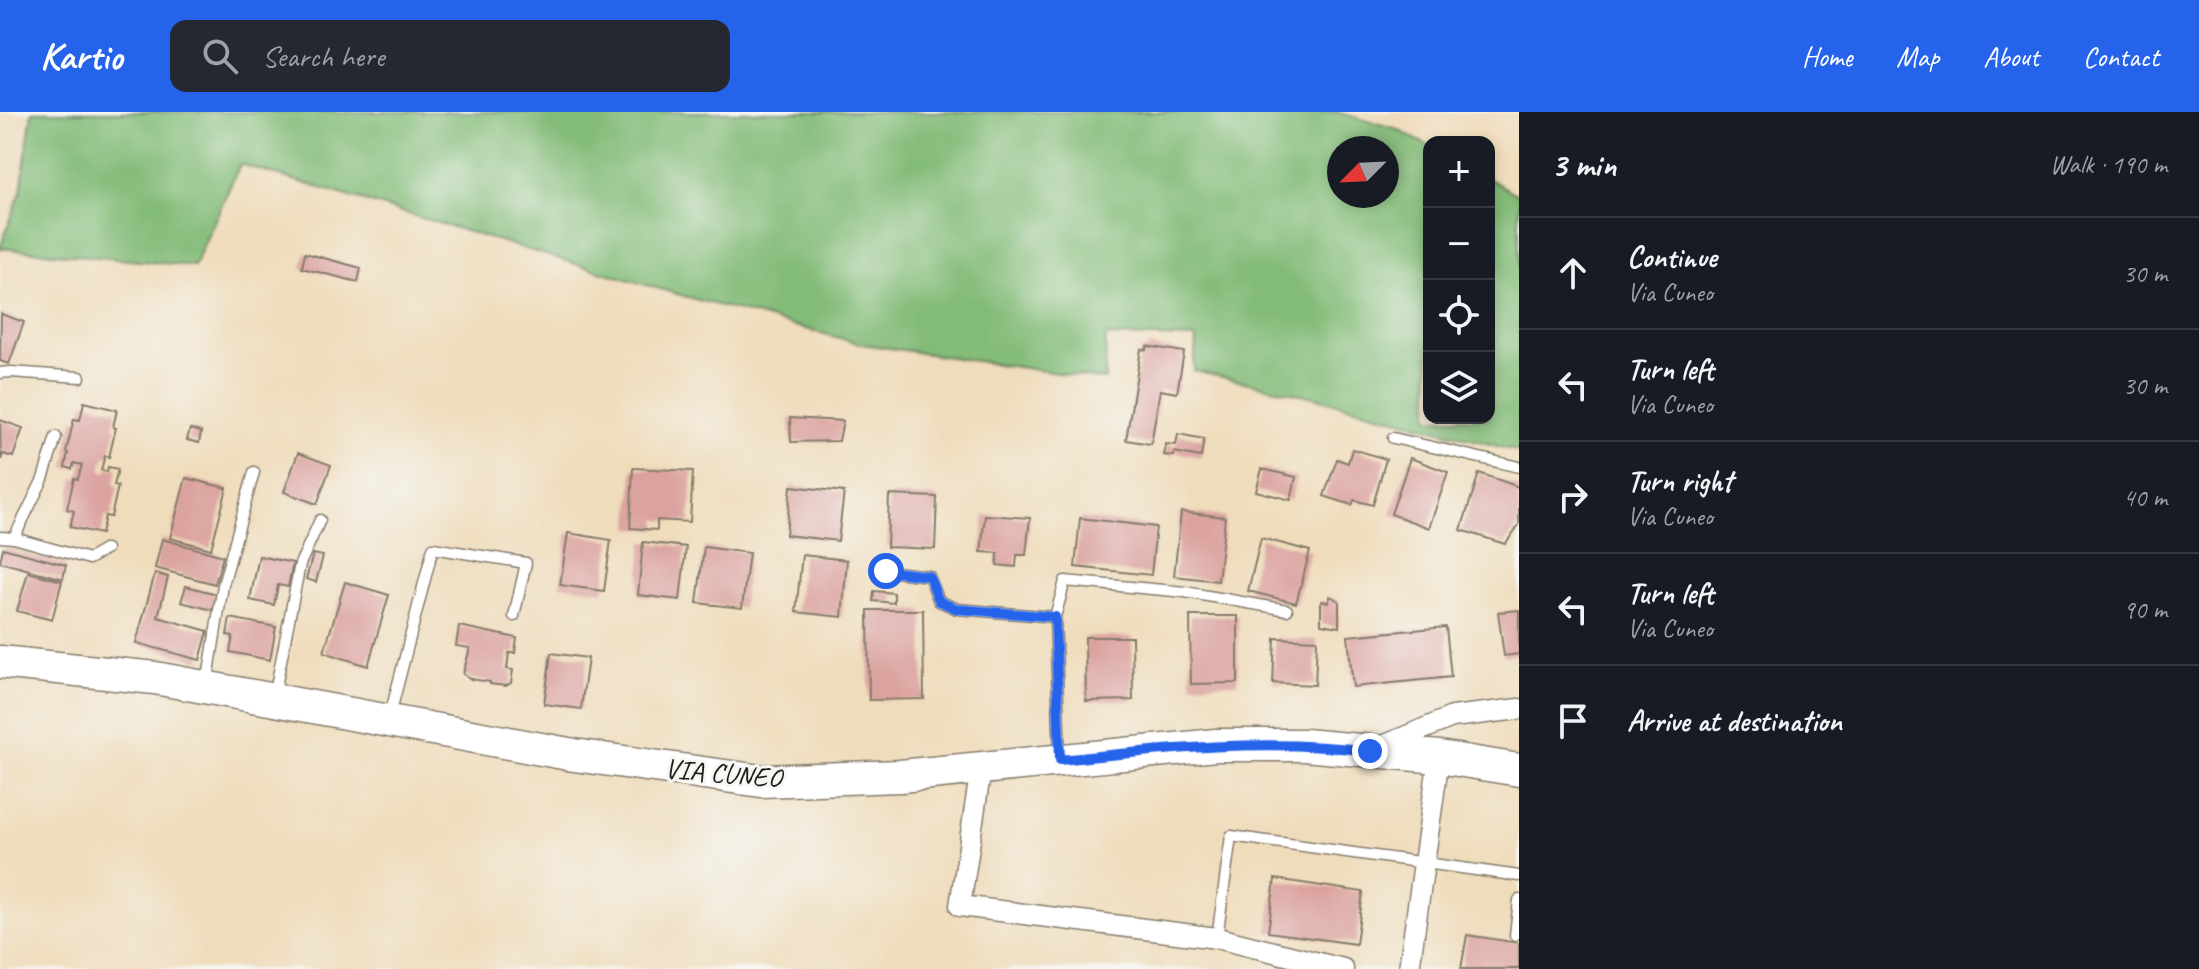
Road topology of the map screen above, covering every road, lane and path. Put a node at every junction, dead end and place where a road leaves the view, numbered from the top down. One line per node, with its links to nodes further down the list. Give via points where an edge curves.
1 (0, 373): 2 (lane)
2 (80, 377)
3 (56, 437): 9 (lane, via 43,479)
4 (1393, 438): 5 (lane)
5 (1519, 467)
6 (254, 472): 16 (lane, via 223,585)
7 (320, 520): 17 (lane, via 300,564)
8 (0, 537): 9 (lane)
9 (14, 538): 10 (lane, via 89,559)
10 (106, 549)
11 (886, 571): 14 (lane, via 929,576 939,601 957,609)
12 (1287, 610): 14 (lane, via 1185,592 1065,581)
13 (514, 616): 19 (lane, via 526,563 433,548)
14 (1055, 617): 22 (lane)
15 (0, 662): 16 (main road, VIA CUNEO)
16 (207, 687): 17 (main road, VIA CUNEO)
17 (274, 699): 19 (main road, VIA CUNEO)
18 (1519, 709): 20 (street, via 1452,717)
19 (389, 721): 23 (main road, VIA CUNEO, via 574,755 761,781)
20 (1370, 751): 21 (main road, VIA CUNEO); 22 (main road, VIA CUNEO, via 1216,745)
21 (1439, 757): 24 (main road, VIA CUNEO); 25 (street)
22 (1060, 760): 23 (main road, VIA CUNEO)
23 (981, 768): 29 (street, via 960,906)
24 (1519, 770)
25 (1424, 861): 26 (lane); 29 (lane, via 1231,836); 31 (street)
26 (1519, 876)
27 (1519, 900): 28 (lane)
28 (1515, 935)
29 (1217, 938): 30 (street)
30 (1343, 969)
31 (1409, 969)

